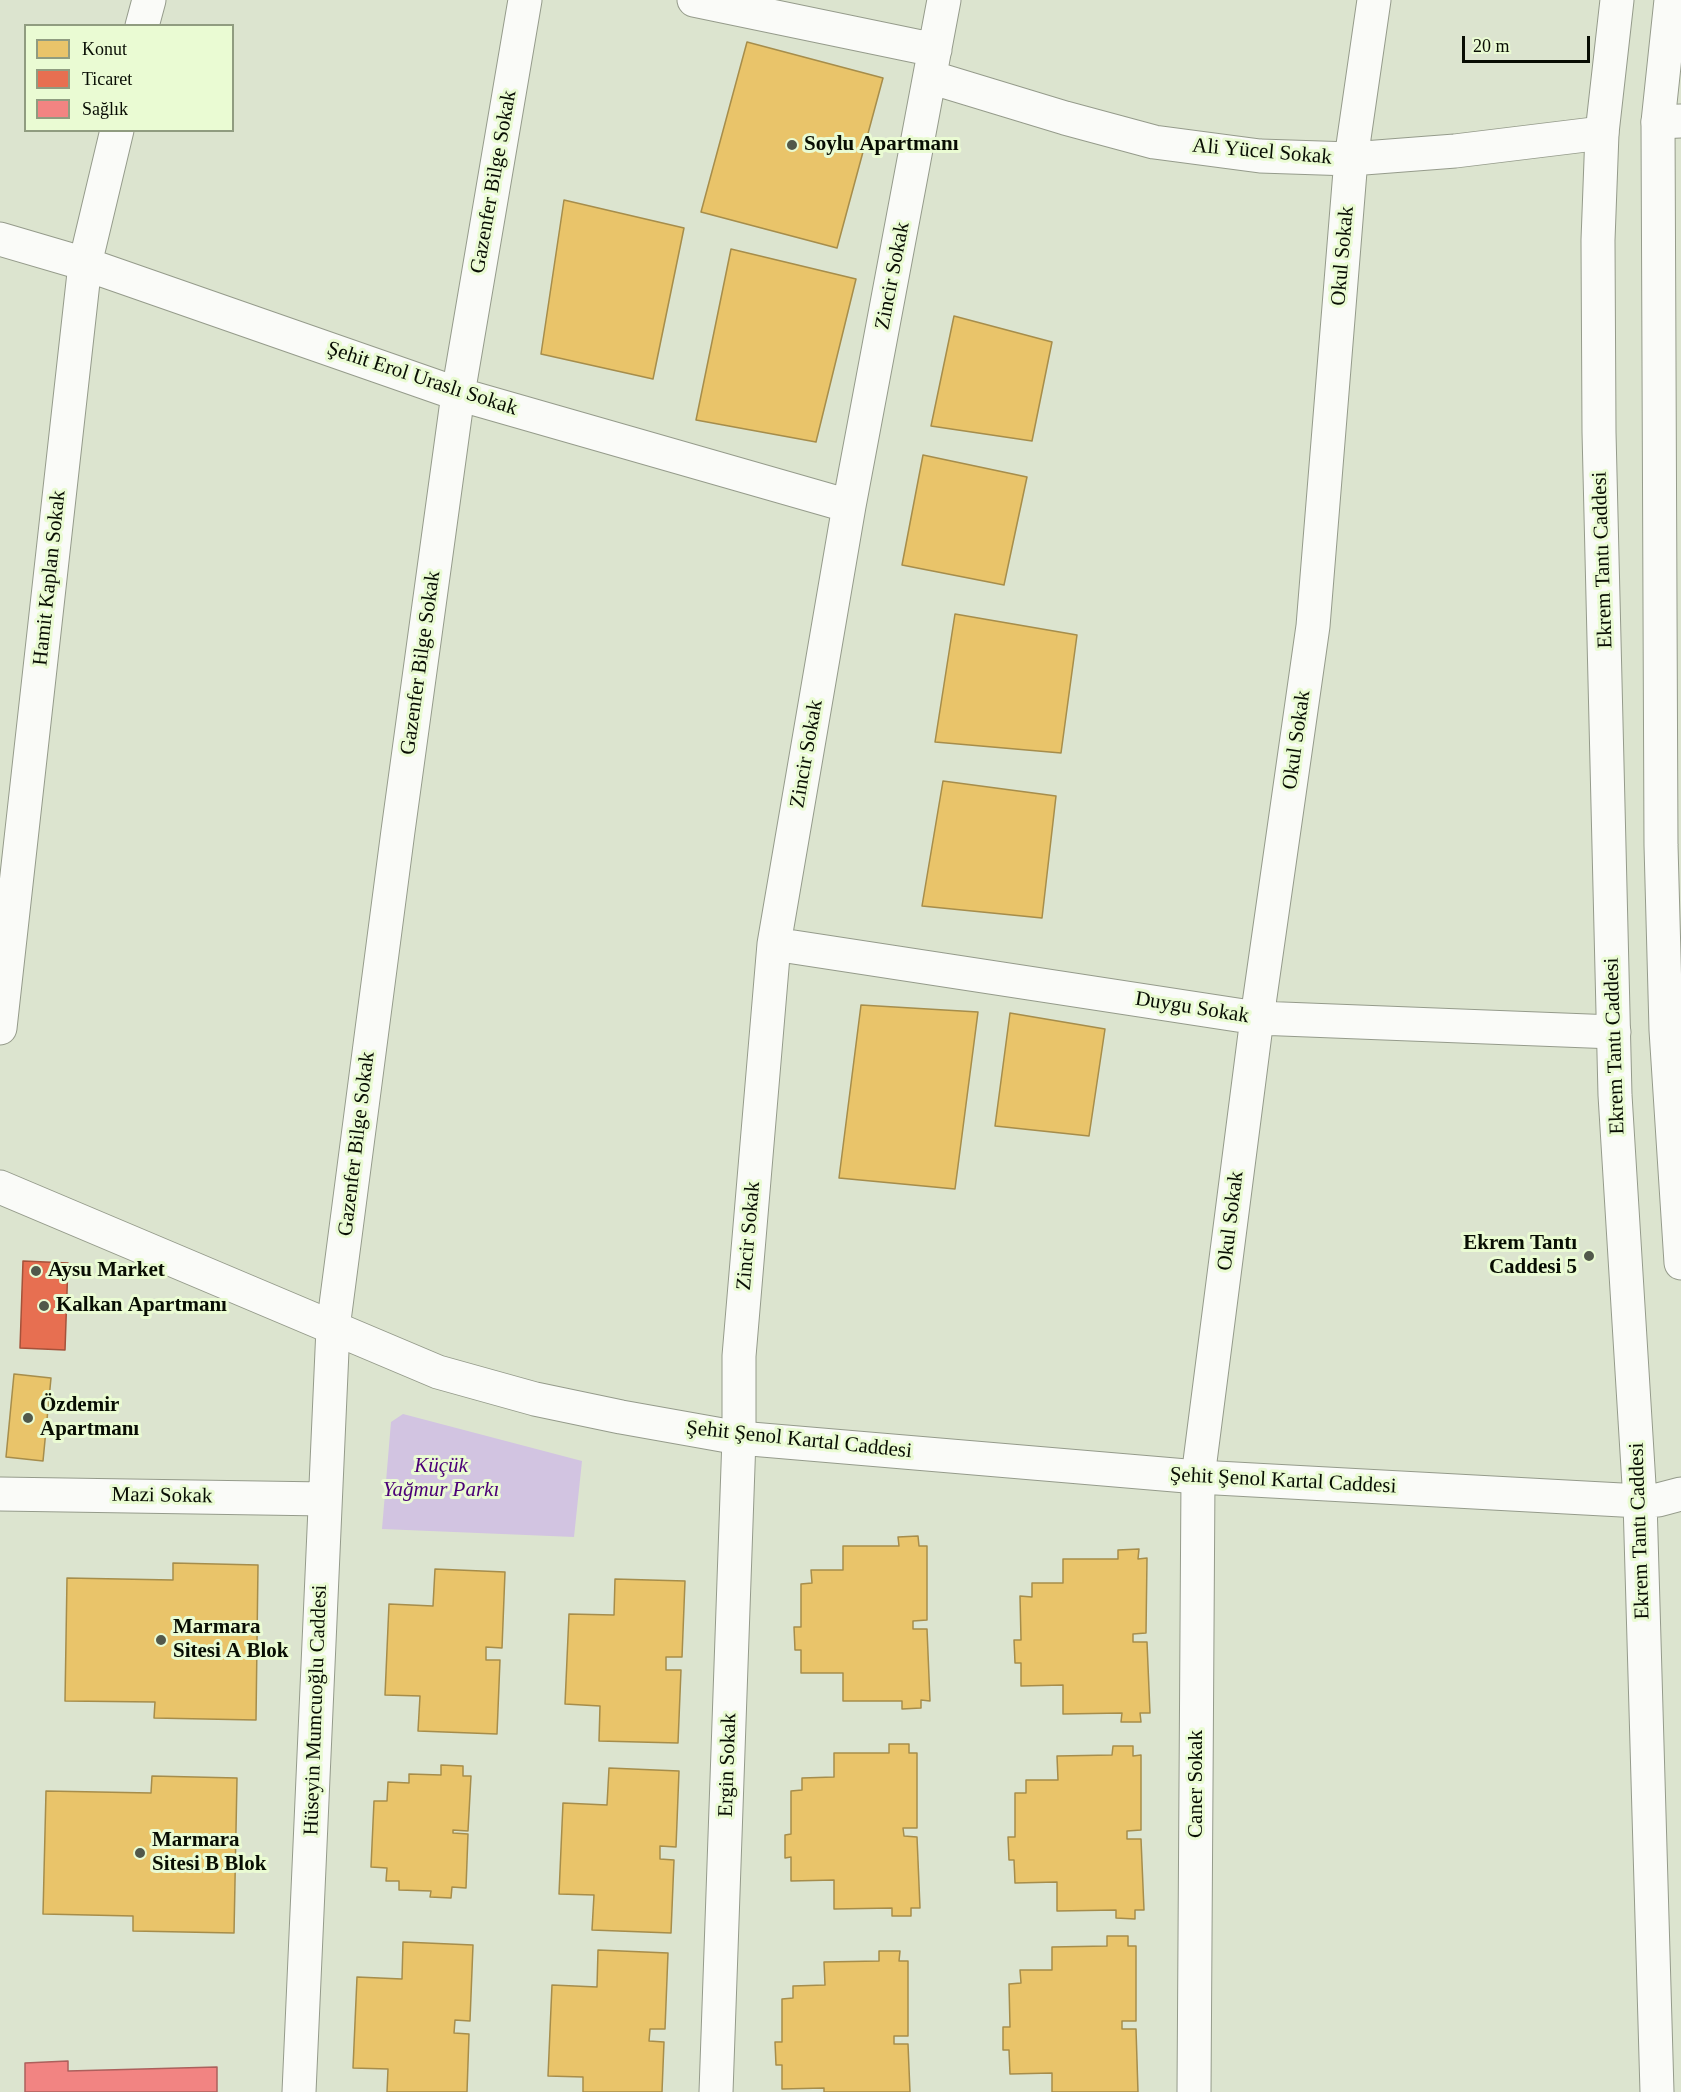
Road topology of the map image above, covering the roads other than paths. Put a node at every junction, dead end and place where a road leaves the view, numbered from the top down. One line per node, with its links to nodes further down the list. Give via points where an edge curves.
1 (148, 0): 8 (street)
2 (525, 0): 16 (street, Gazenfer Bilge Sokak)
3 (694, 0): 9 (street, Ali Yücel Sokak)
4 (944, 0): 9 (street, Zincir Sokak)
5 (1374, 0): 13 (street, Okul Sokak)
6 (1617, 0): 12 (street, Ekrem Tantı Caddesi)
7 (1671, 0): 10 (street)
8 (142, 24)
9 (933, 64): 13 (street, Ali Yücel Sokak, via 1065,118 1154,142 1260,156); 17 (street, Zincir Sokak)
10 (1669, 122): 12 (street, Ali Yücel Sokak); 18 (street)
11 (117, 132): 15 (street, Hamit Kaplan Sokak)
12 (1602, 133): 13 (street, Ali Yücel Sokak); 24 (street, Ekrem Tantı Caddesi, via 1599,432)
13 (1351, 159): 21 (street, Okul Sokak, via 1313,626)
14 (0, 239): 15 (street, Şehit Erol Uraslı Sokak)
15 (85, 264): 16 (street, Şehit Erol Uraslı Sokak); 20 (street, Hamit Kaplan Sokak)
16 (458, 394): 17 (street, Şehit Erol Uraslı Sokak); 27 (street, Gazenfer Bilge Sokak)
17 (849, 506): 19 (street, Zincir Sokak)
18 (1671, 844): 23 (street)
19 (774, 944): 21 (street, Duygu Sokak); 28 (street, Zincir Sokak, via 739,1356)
20 (3, 969): 22 (street, Hamit Kaplan Sokak)
21 (1257, 1018): 24 (street, Duygu Sokak); 29 (street, Okul Sokak)
22 (0, 1028)
23 (1665, 1030): 24 (street, Duygu Sokak); 26 (street)
24 (1614, 1032): 31 (street, Ekrem Tantı Caddesi)
25 (0, 1187): 27 (street, Şehit Şenol Kartal Caddesi)
26 (1681, 1263)
27 (333, 1328): 28 (street, Şehit Şenol Kartal Caddesi, via 438,1372 535,1399); 34 (street, Hüseyin Mumcuoğlu Caddesi)
28 (739, 1438): 29 (street, Şehit Şenol Kartal Caddesi); 36 (street, Ergin Sokak)
29 (1198, 1477): 31 (street, Şehit Şenol Kartal Caddesi); 37 (street, Caner Sokak)
30 (1681, 1477): 31 (street)
31 (1639, 1487): 33 (street, via 1658,1500); 38 (street, Ekrem Tantı Caddesi)
32 (0, 1494): 34 (street, Mazi Sokak)
33 (1681, 1494)
34 (325, 1499): 35 (street, Hüseyin Mumcuoğlu Caddesi)
35 (299, 2092)
36 (716, 2092)
37 (1194, 2092)
38 (1657, 2092)

